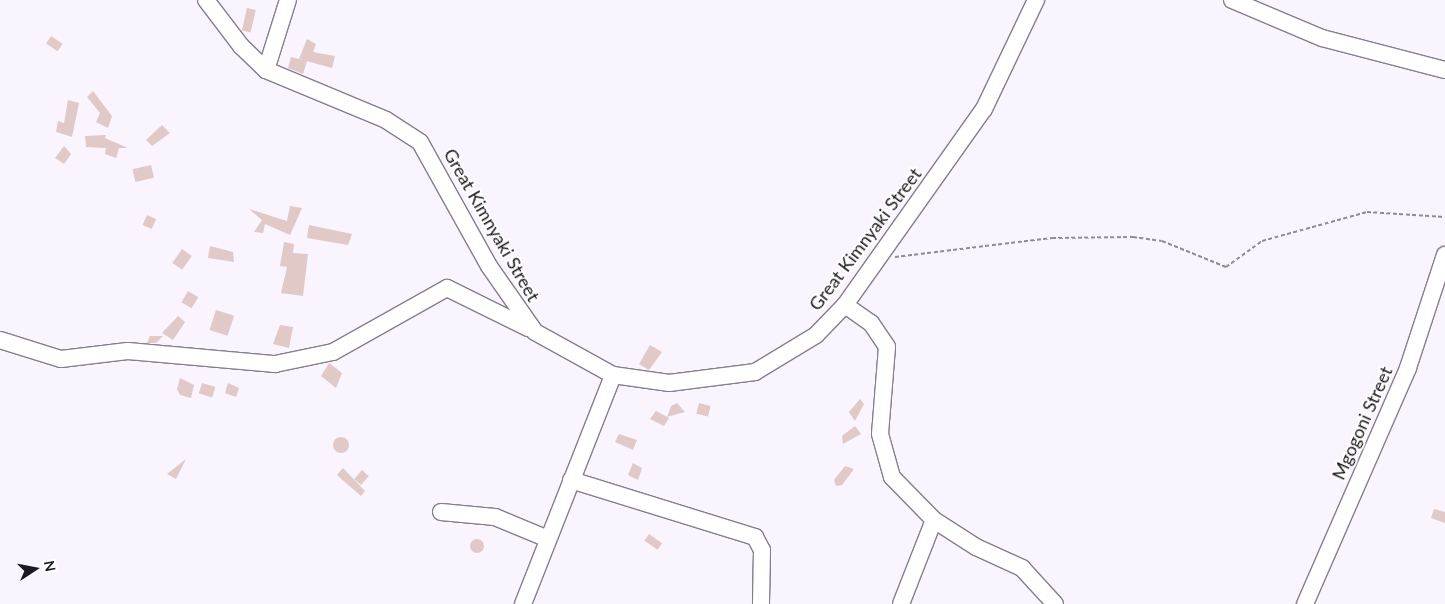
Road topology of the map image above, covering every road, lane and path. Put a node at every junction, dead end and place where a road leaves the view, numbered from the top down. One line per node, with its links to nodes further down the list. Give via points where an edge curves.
1 (206, 0): 5 (street, Great Kimnyaki Street, via 241,46)
2 (288, 0): 5 (street)
3 (1036, 0): 9 (street, Great Kimnyaki Street, via 984,109)
4 (1232, 0): 6 (street, via 1322,38)
5 (266, 70): 11 (street, Great Kimnyaki Street, via 386,120 420,142 489,266)
6 (1445, 70)
7 (1445, 217): 9 (path, via 1367,212 1262,241 1226,267 1162,241 1133,237 1052,238)
8 (1445, 255): 22 (street, Mgogoni Street, via 1408,368)
9 (878, 259): 10 (street, Great Kimnyaki Street)
10 (845, 305): 13 (street, Great Kimnyaki Street, via 816,335 755,372 669,383); 16 (street, via 871,323 887,347 880,434 885,459 907,496)
11 (535, 332): 12 (street, via 458,290 447,288 333,352 275,364 128,350 62,359); 13 (street, Great Kimnyaki Street)
12 (0, 340)
13 (613, 375): 14 (street)
14 (571, 480): 17 (street); 19 (street, via 755,537 762,550)
15 (441, 512): 17 (street, via 495,516)
16 (934, 520): 20 (street); 21 (street, via 976,547 1022,568)
17 (548, 539): 18 (street)
18 (523, 604)
19 (761, 604)
20 (901, 604)
21 (1055, 604)
22 (1305, 604)

